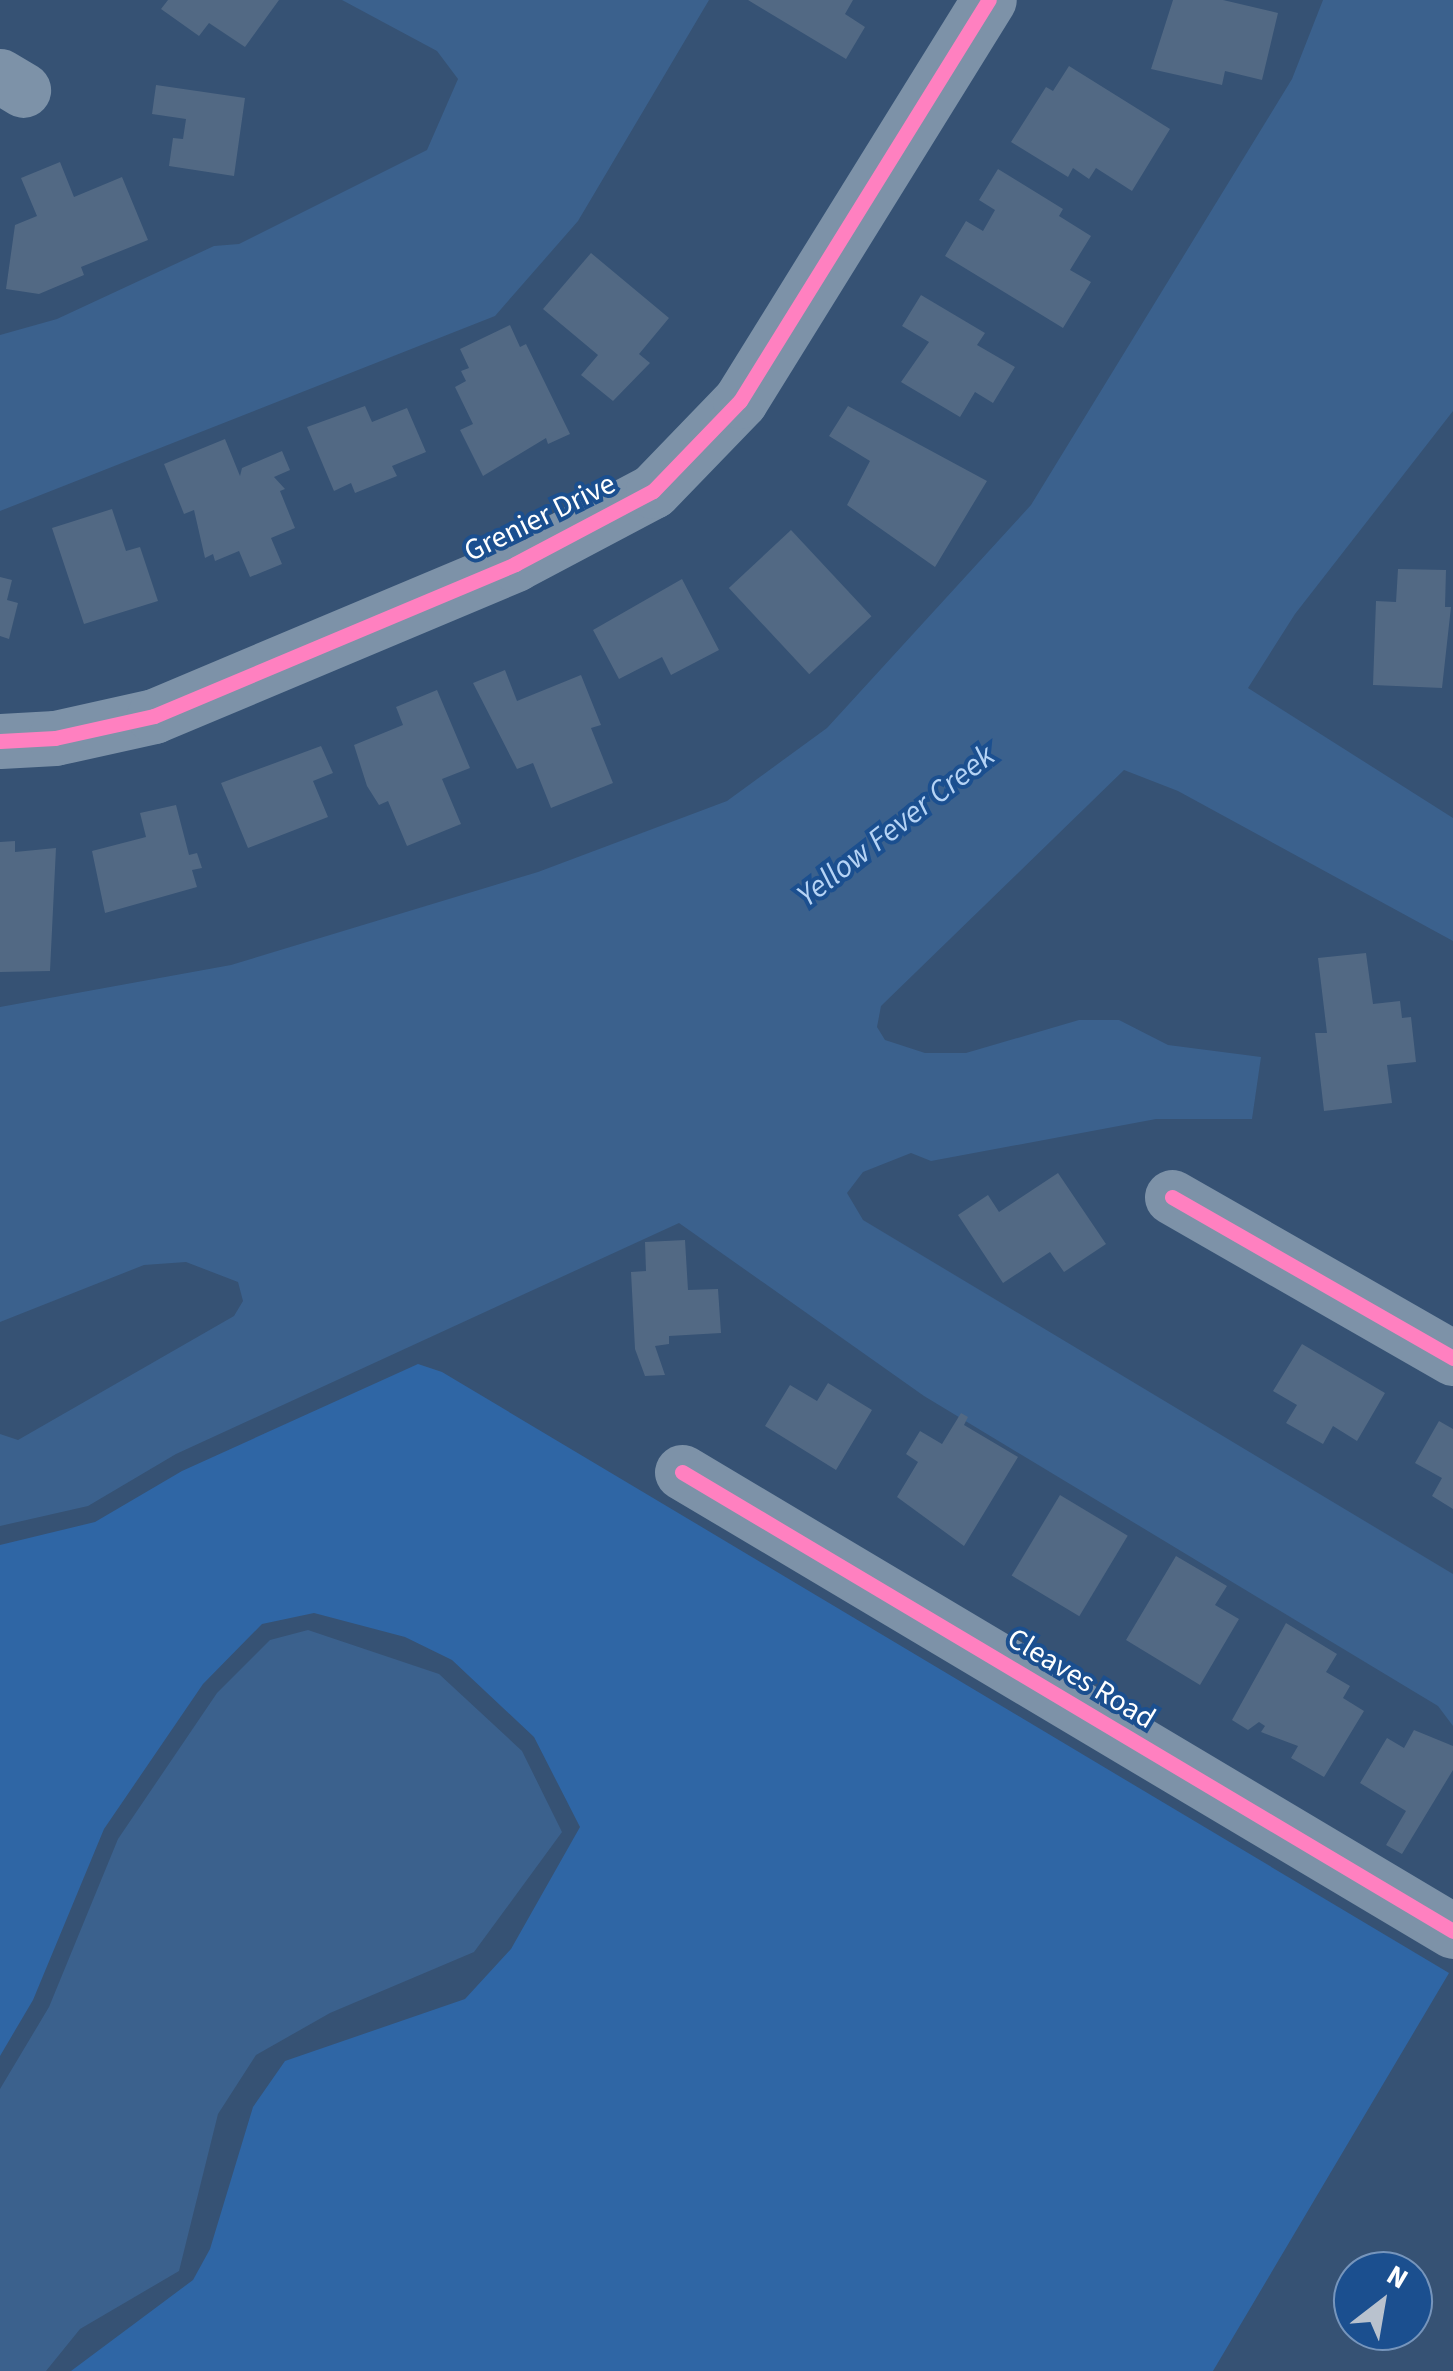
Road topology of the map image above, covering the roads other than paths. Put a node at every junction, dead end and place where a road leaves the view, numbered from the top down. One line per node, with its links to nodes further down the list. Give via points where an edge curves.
1 (988, 0): 2 (street, Grenier Drive, via 740,401 653,491 515,564 154,716 55,738)
2 (0, 742)
3 (1172, 1197): 4 (street)
4 (1453, 1358)
5 (682, 1472): 6 (street, Cleaves Road)
6 (1453, 1931)

